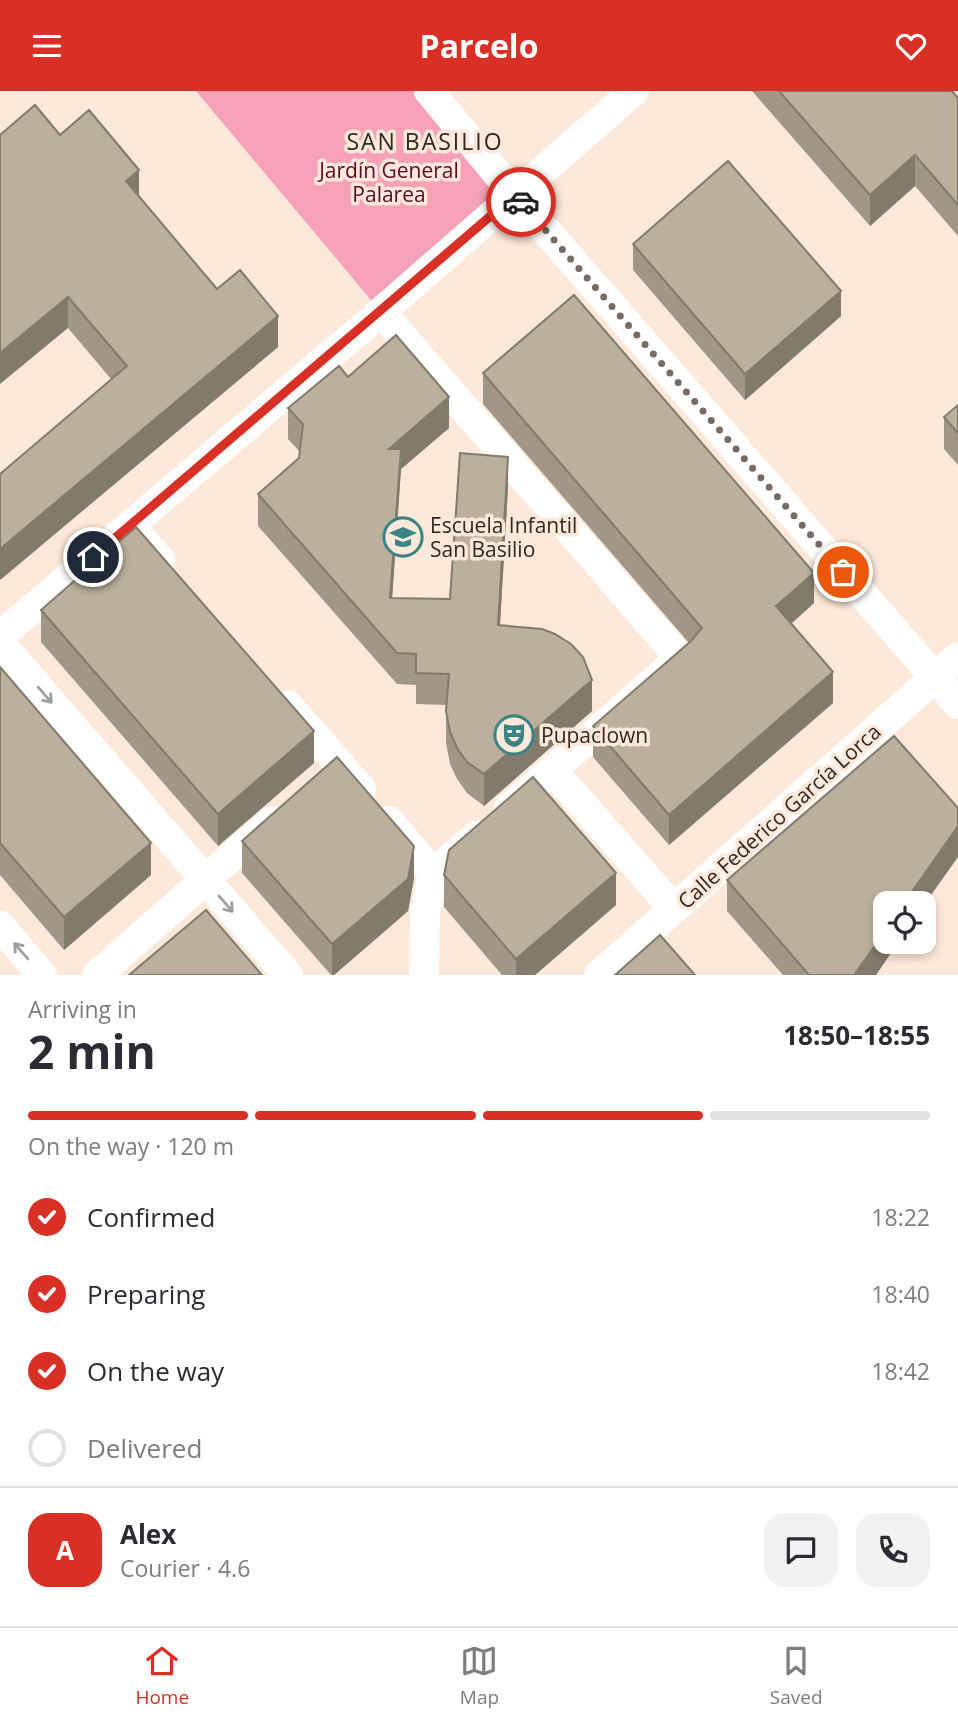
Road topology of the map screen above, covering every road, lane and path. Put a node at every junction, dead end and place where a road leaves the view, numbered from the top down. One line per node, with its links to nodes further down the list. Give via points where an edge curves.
1 (429, 91): 3 (street)
2 (634, 91): 3 (street)
3 (515, 195): 4 (street); 10 (street)
4 (381, 312): 5 (street); 13 (street, via 680,658)
5 (130, 526): 6 (street); 7 (street)
6 (176, 577)
7 (0, 636)
8 (0, 643): 16 (street, one-way to 16)
9 (958, 657): 10 (street, Calle Federico García Lorca)
10 (934, 677): 12 (street); 17 (street, Calle Federico García Lorca)
11 (267, 681): 14 (street)
12 (958, 704)
13 (552, 770): 15 (street); 17 (street)
14 (318, 782): 15 (street); 16 (street)
15 (433, 873): 22 (street, via 425,912)
16 (205, 879): 20 (street); 21 (street, one-way to 21)
17 (674, 909): 23 (street, Calle Federico García Lorca)
18 (0, 926): 19 (street, one-way to 18)
19 (42, 975)
20 (97, 975)
21 (288, 975)
22 (424, 975)
23 (599, 975)

